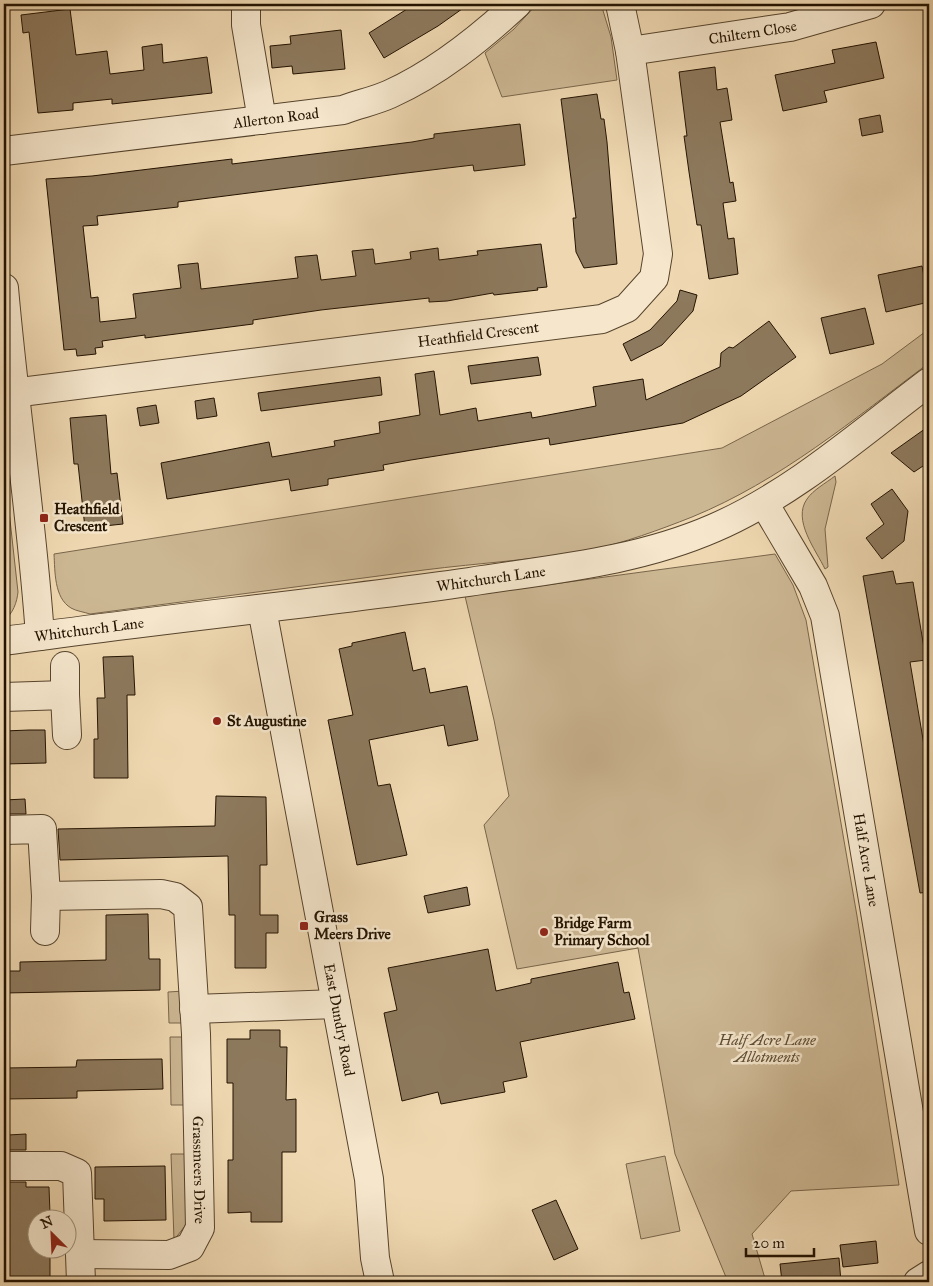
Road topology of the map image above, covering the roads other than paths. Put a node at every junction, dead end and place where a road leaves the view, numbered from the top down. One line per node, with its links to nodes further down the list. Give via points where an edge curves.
1 (246, 4): 6 (street, via 246,25)
2 (517, 4): 6 (street, Allerton Road, via 469,46 390,94 343,110)
3 (620, 4): 5 (street, Heathfield Crescent)
4 (871, 4): 5 (street, Chiltern Close, via 790,27)
5 (630, 51): 10 (street, Heathfield Crescent, via 658,254 654,278 627,308 602,319)
6 (262, 120): 7 (street, Allerton Road)
7 (4, 151)
8 (4, 288): 10 (street)
9 (929, 382): 11 (street, Whitchurch Lane)
10 (13, 393): 13 (street, via 34,554)
11 (764, 503): 12 (street, Whitchurch Lane, via 661,549 601,562); 24 (street, Half Acre Lane, via 809,578 825,616)
12 (262, 609): 13 (street, Whitchurch Lane); 22 (street, East Dundry Road)
13 (40, 636): 14 (street, Whitchurch Lane)
14 (4, 641)
15 (65, 666): 16 (street)
16 (65, 695): 17 (street); 18 (street)
17 (4, 697)
18 (67, 735)
19 (4, 830): 20 (street, via 42,829)
20 (46, 896): 21 (street); 23 (street, Grassmeers Drive, via 162,894 175,897 188,908)
21 (45, 931)
22 (336, 1004): 23 (street); 30 (street, East Dundry Road, via 369,1179)
23 (194, 1009): 27 (street, Grassmeers Drive, via 200,1228 190,1247 169,1255)
24 (919, 1114): 26 (street, Half Acre Lane)
25 (4, 1166): 27 (street, via 61,1166 77,1173)
26 (929, 1230)
27 (81, 1254): 29 (street)
28 (929, 1275): 31 (street)
29 (81, 1282)
30 (380, 1282)
31 (918, 1282)

